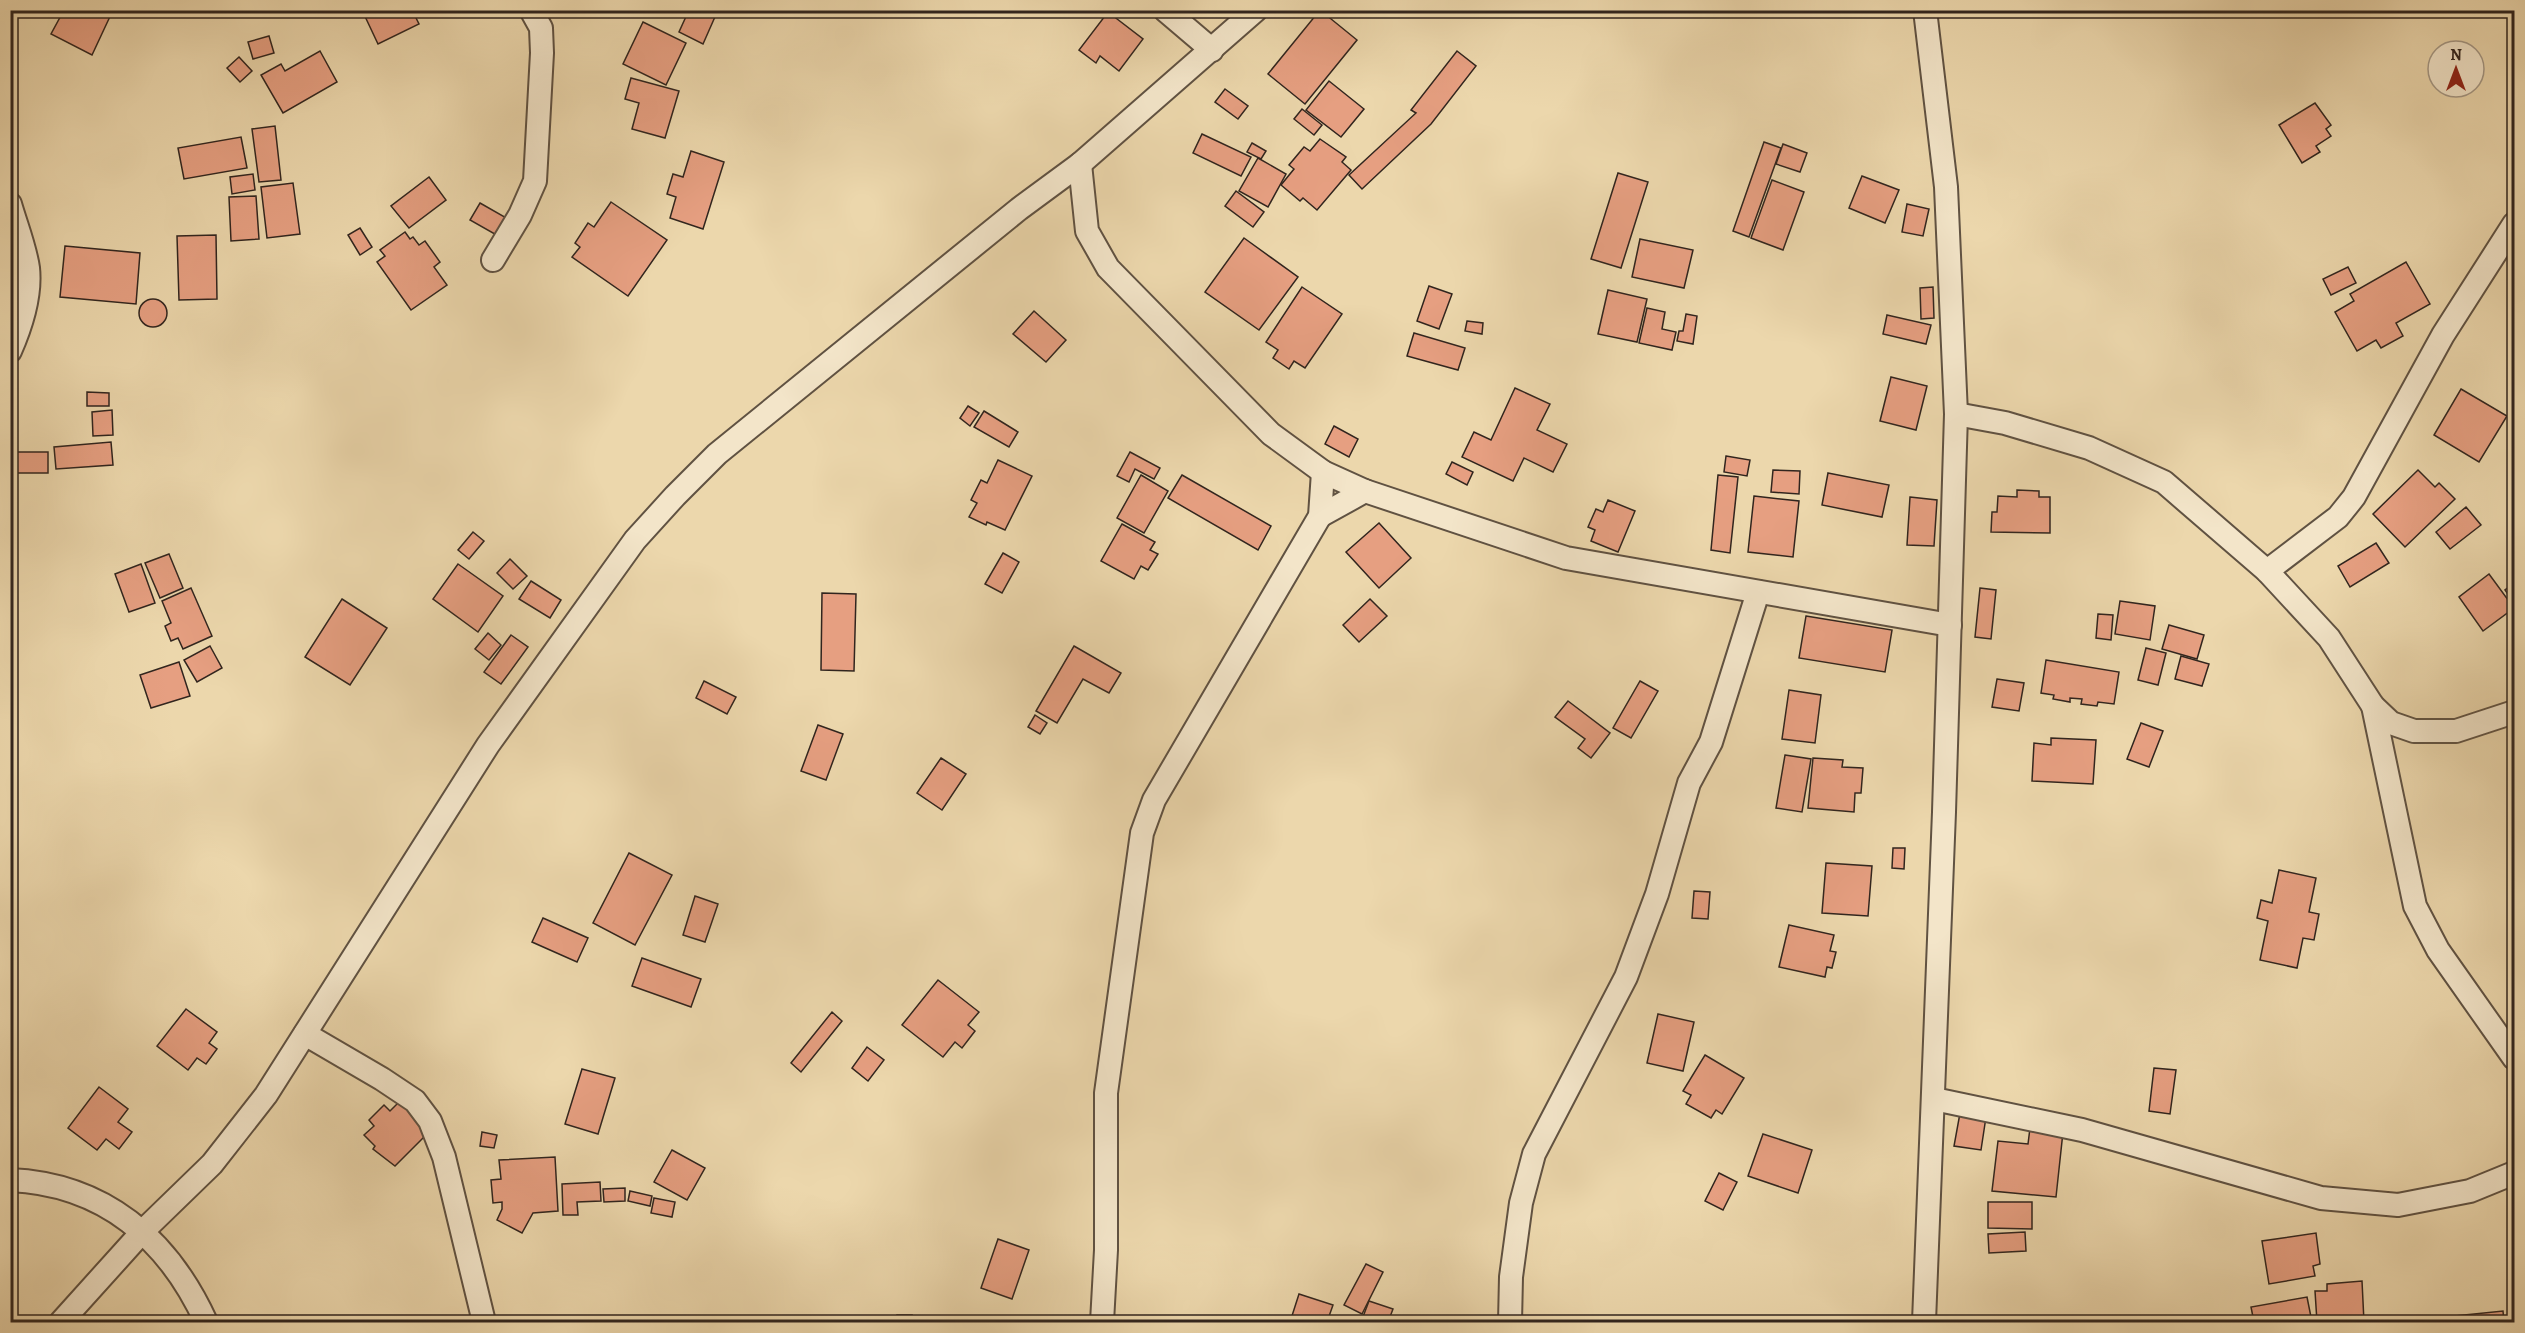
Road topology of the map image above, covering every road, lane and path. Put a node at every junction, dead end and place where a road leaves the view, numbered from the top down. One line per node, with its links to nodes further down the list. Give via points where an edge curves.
1 (531, 10): 9 (street, via 541,28 542,53 535,181)
2 (1165, 10): 5 (street)
3 (1256, 10): 5 (street)
4 (1924, 10): 11 (street, via 1946,187)
5 (1212, 50): 6 (street)
6 (1080, 164): 12 (street, via 1088,231 1108,268 1270,434); 20 (street, via 717,454 635,540 488,745)
7 (10, 204): 10 (street, via 28,268 28,289)
8 (2514, 224): 15 (street, via 2443,335 2354,497 2338,517)
9 (493, 260)
10 (10, 351)
11 (1956, 414): 15 (street, via 2005,423 2089,448 2164,482); 17 (street)
12 (1323, 472): 13 (street); 14 (street)
13 (1365, 491): 14 (street); 16 (street, via 1566,558)
14 (1320, 516): 29 (street, via 1154,800 1142,833 1106,1093)
15 (2267, 571): 18 (street, via 2328,638)
16 (1758, 592): 17 (street); 30 (street, via 1711,742 1689,783 1657,894 1626,977 1534,1154 1521,1203 1511,1277)
17 (1950, 625): 22 (street)
18 (2373, 706): 19 (street, via 2391,723 2414,731 2456,731); 21 (street, via 2415,906 2438,950)
19 (2514, 711)
20 (305, 1034): 25 (street, via 266,1095 212,1164); 28 (street, via 415,1101 430,1121 444,1157)
21 (2514, 1059)
22 (1934, 1099): 23 (street, via 2082,1130 2321,1198 2398,1204 2470,1191); 31 (street)
23 (2514, 1173)
24 (10, 1180): 25 (street, via 68,1188)
25 (143, 1231): 26 (street); 27 (street, via 186,1283)
26 (61, 1323)
27 (206, 1323)
28 (484, 1323)
29 (1102, 1323)
30 (1510, 1323)
31 (1924, 1323)

